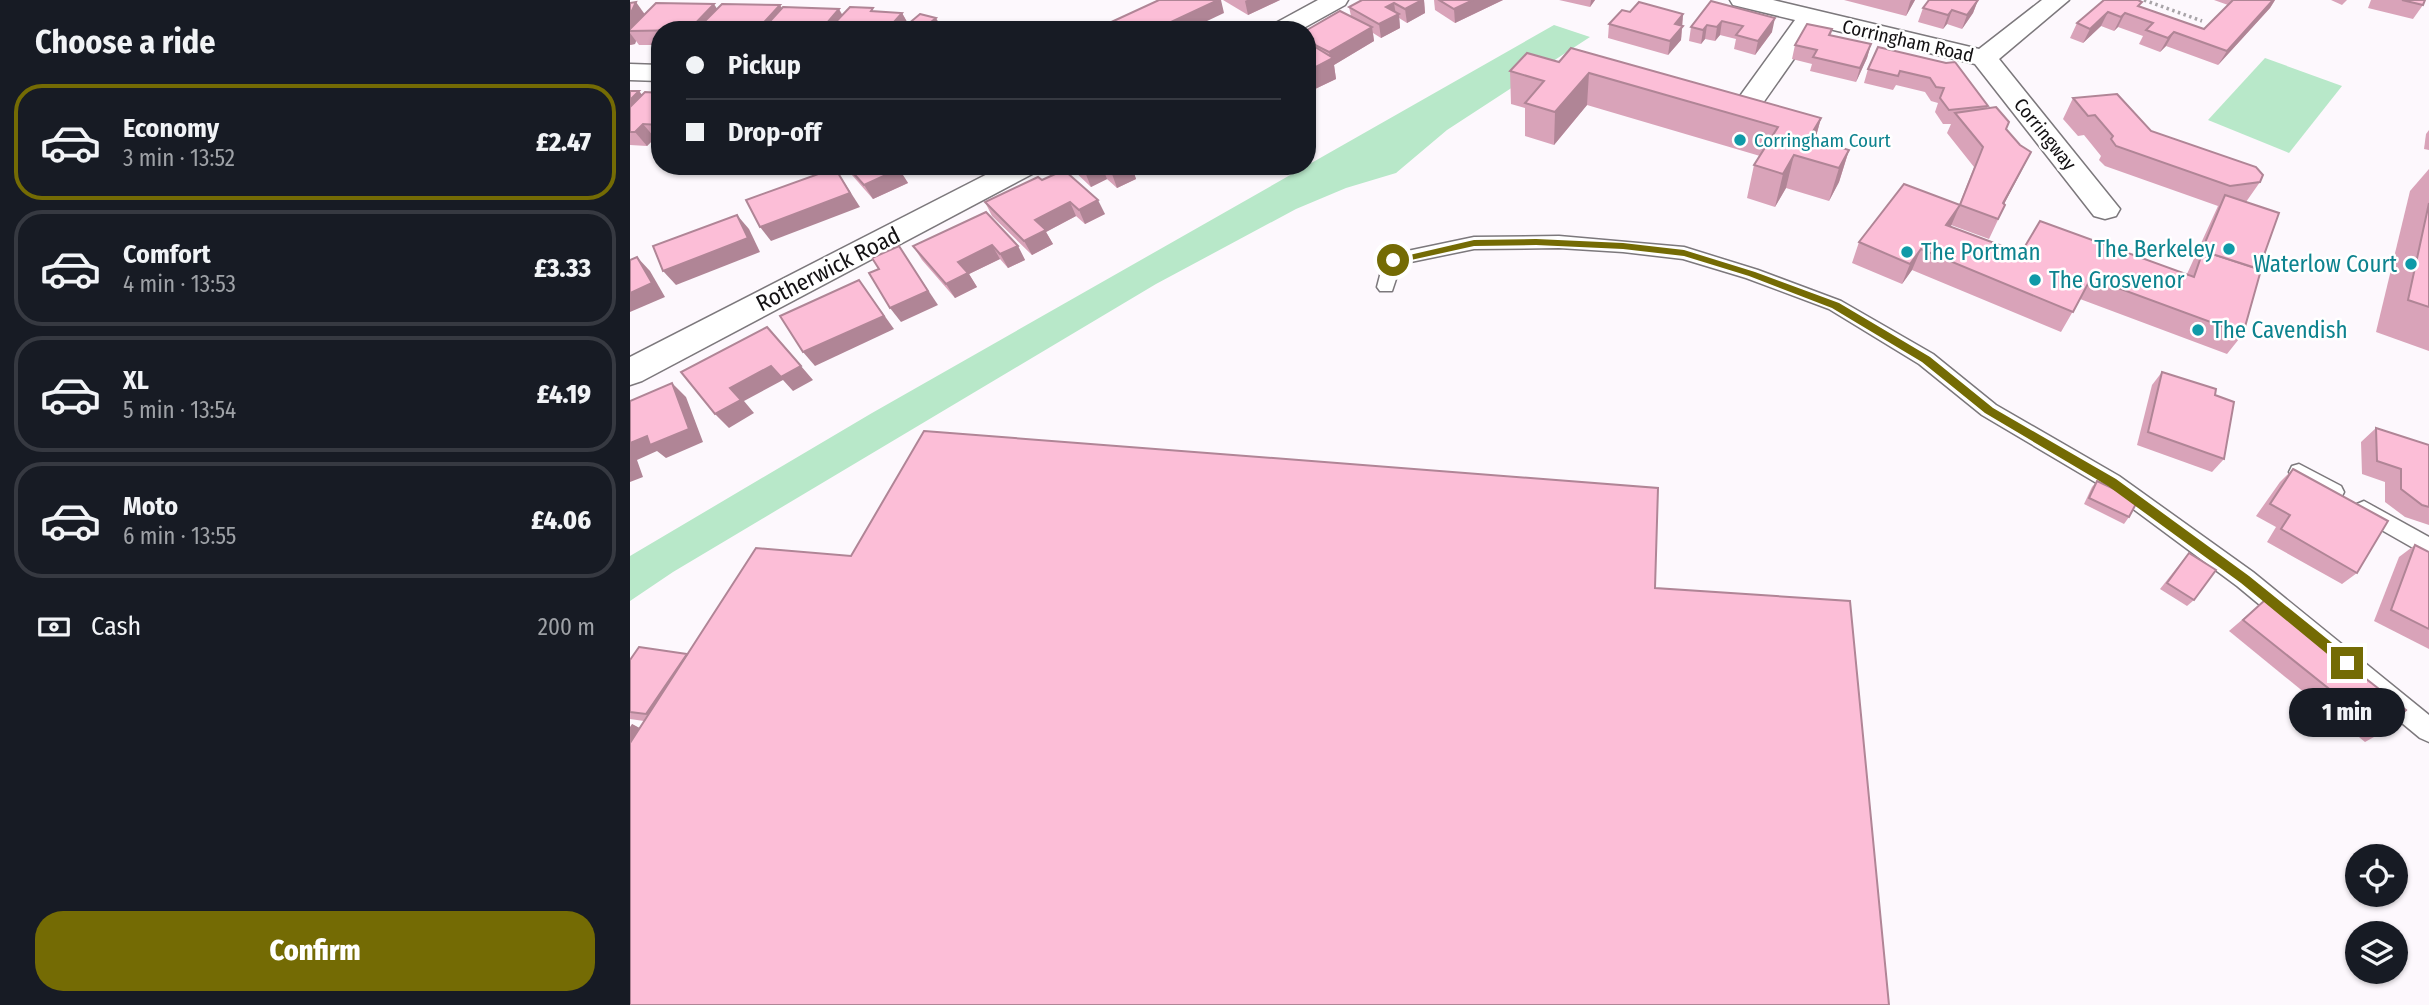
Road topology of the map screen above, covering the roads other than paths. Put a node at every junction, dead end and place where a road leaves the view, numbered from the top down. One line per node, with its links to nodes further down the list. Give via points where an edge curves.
1 (1336, 0): 5 (street)
2 (1742, 0): 4 (street, Corringham Road)
3 (2057, 0): 6 (street, Corringham Road)
4 (1810, 18): 6 (street, Corringham Road); 9 (street, via 1752,117)
5 (1298, 21)
6 (1984, 58): 11 (street, Corringway)
7 (630, 72): 8 (street)
8 (651, 73)
9 (1715, 106)
10 (996, 175): 13 (street, Rotherwick Road)
11 (2105, 209)
12 (1386, 286): 16 (lane, via 1393,260 1427,251 1474,243 1559,243 1684,253 1835,305 1926,359 1989,410 2112,482 2245,579)
13 (630, 372)
14 (2299, 472): 15 (lane)
15 (2429, 548)
16 (2429, 730)

